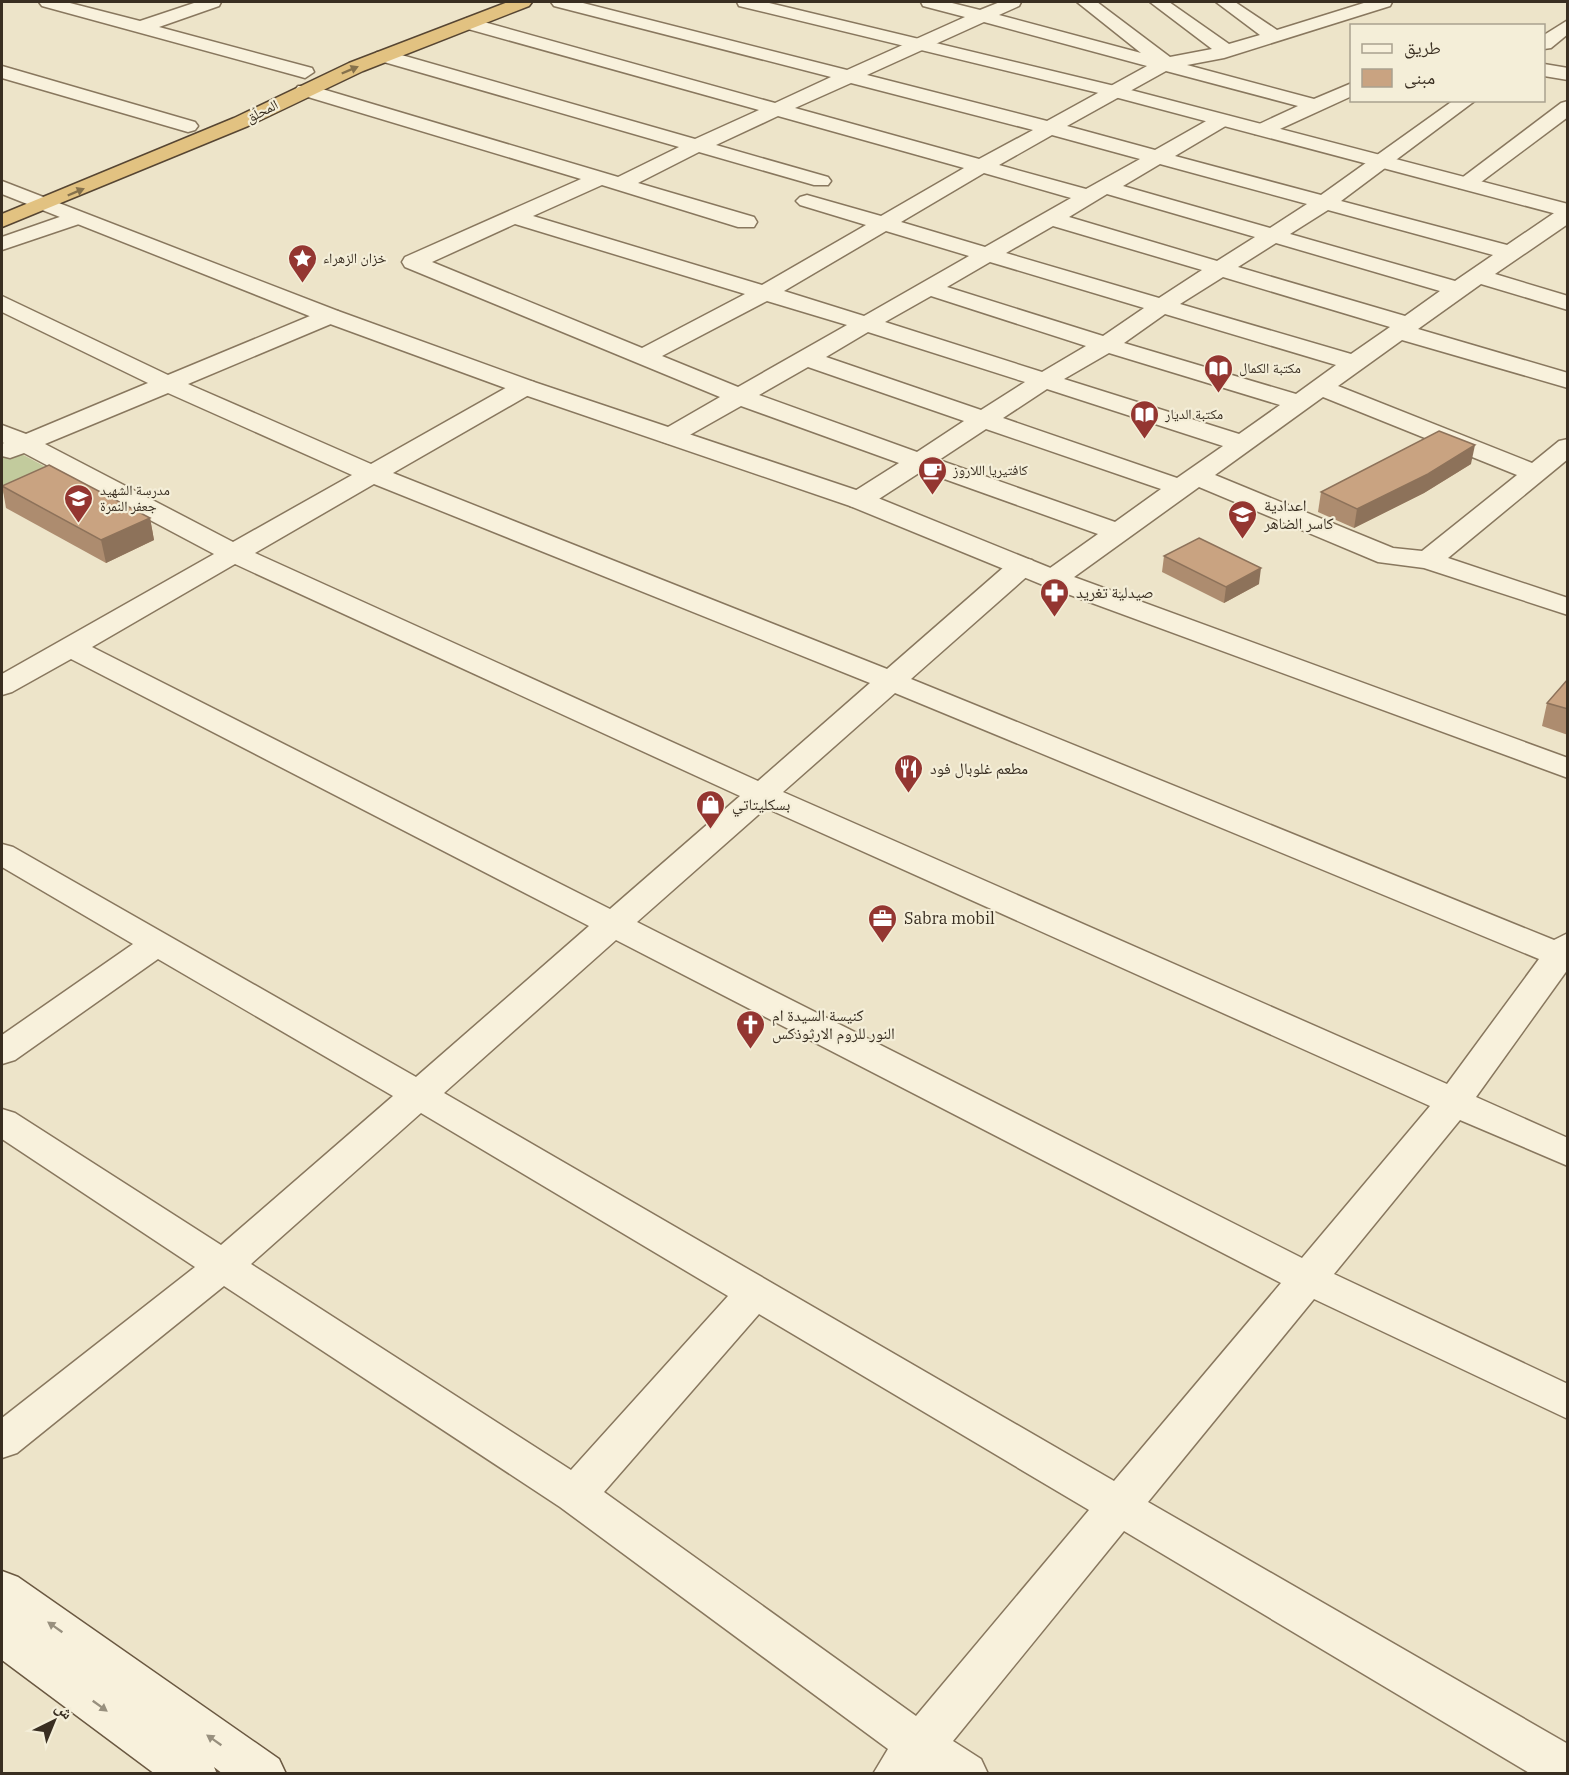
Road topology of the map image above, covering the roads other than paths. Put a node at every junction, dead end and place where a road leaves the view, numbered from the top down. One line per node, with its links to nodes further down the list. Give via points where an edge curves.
1 (48, 2): 21 (street)
2 (213, 2): 21 (street)
3 (484, 2): 33 (highway, المحلّق)
4 (523, 2): 18 (highway, المحلّق)
5 (560, 2): 32 (street)
6 (745, 2): 25 (street)
7 (929, 2): 15 (street)
8 (1013, 2): 15 (street)
9 (1086, 2): 28 (street)
10 (1158, 2): 26 (street)
11 (1224, 2): 23 (street)
12 (1323, 2): 14 (street)
13 (1384, 2): 14 (street)
14 (1343, 14): 17 (street)
15 (984, 15): 25 (street); 28 (street)
16 (1568, 15): 19 (street)
17 (1324, 20): 22 (street); 23 (street)
18 (467, 23): 27 (highway, المحلّق); 39 (street)
19 (1545, 24)
20 (1568, 26): 24 (street)
21 (144, 27): 33 (street)
22 (1349, 33)
23 (1274, 36): 26 (street)
24 (1545, 43)
25 (917, 45): 32 (street); 35 (street)
26 (1226, 51): 28 (street)
27 (384, 56): 33 (highway, المحلّق, one-way to 27); 44 (street)
28 (1166, 63): 35 (street); 37 (street)
29 (1545, 70): 31 (street)
30 (2, 72): 41 (street)
31 (1568, 74)
32 (847, 76): 39 (street); 42 (street)
33 (305, 81): 41 (highway, المحلّق); 48 (street); 55 (highway, المحلّق, one-way to 33, via 241,122)
34 (1350, 90): 37 (street)
35 (1116, 92): 40 (street); 42 (street)
36 (1464, 102): 46 (street)
37 (1316, 105): 43 (street)
38 (1568, 107): 50 (street)
39 (778, 109): 44 (street); 47 (street)
40 (1222, 120): 43 (street); 45 (street)
41 (188, 126): 51 (highway, المحلّق)
42 (1050, 128): 45 (street); 47 (street)
43 (1262, 130): 46 (street)
44 (696, 146): 48 (street); 49 (street)
45 (1160, 158): 52 (street); 54 (street)
46 (1382, 162): 50 (street); 54 (street)
47 (982, 166): 52 (street); 62 (street)
48 (610, 181): 57 (street); 61 (street)
49 (821, 181)
50 (1466, 184): 56 (street)
51 (6, 192): 55 (street)
52 (1097, 192): 59 (street); 64 (street)
53 (807, 201): 62 (street)
54 (1324, 203): 64 (street); 68 (street)
55 (45, 205): 58 (street); 60 (highway, المحلّق)
56 (1565, 207): 63 (street)
57 (514, 217): 72 (street); 80 (street, via 413,262)
58 (74, 218): 66 (street); 76 (street)
59 (1050, 218): 67 (street); 69 (street)
60 (2, 221)
61 (746, 222)
62 (887, 223): 67 (street); 72 (street)
63 (1537, 234): 65 (street); 68 (street)
64 (1272, 236): 69 (street); 70 (street)
65 (1568, 243)
66 (2, 244)
67 (989, 253): 71 (street); 75 (street)
68 (1510, 253): 70 (street)
69 (1221, 269): 75 (street); 78 (street)
70 (1468, 282): 74 (street); 78 (street)
71 (928, 288): 77 (street); 79 (street)
72 (765, 293): 77 (street); 80 (street)
73 (2, 303): 85 (street)
74 (1568, 303)
75 (1160, 307): 79 (street); 82 (street)
76 (330, 316): 85 (street); 86 (street)
77 (867, 324): 81 (street); 83 (street)
78 (1405, 329): 82 (street); 84 (street)
79 (1106, 345): 83 (street); 89 (street)
80 (645, 356): 88 (street)
81 (806, 358): 88 (street); 90 (street)
82 (1356, 363): 87 (street)
83 (1045, 380): 90 (street); 93 (street)
84 (1568, 381)
85 (168, 384): 92 (street); 97 (street)
86 (525, 387): 91 (street); 97 (street)
87 (1322, 388): 89 (street); 96 (street)
88 (740, 397): 91 (street); 95 (street)
89 (1300, 403): 93 (street)
90 (983, 421): 95 (street); 98 (street)
91 (670, 436): 99 (street)
92 (9, 443): 101 (street)
93 (1243, 444): 98 (street)
94 (1568, 446): 96 (street)
95 (918, 461): 99 (street); 100 (street)
96 (1535, 473): 102 (street)
97 (372, 474): 101 (street); 107 (street)
98 (1188, 482): 100 (street); 102 (street, via 1388,556)
99 (859, 500): 103 (street)
100 (1117, 532): 104 (street)
101 (233, 553): 106 (street); 110 (street)
102 (1428, 560): 105 (street)
103 (1022, 566): 104 (street); 107 (street)
104 (1053, 579): 109 (street)
105 (1568, 607)
106 (70, 647): 108 (street); 112 (street)
107 (891, 681): 110 (street); 114 (street)
108 (2, 686)
109 (1568, 769)
110 (761, 794): 112 (street); 117 (street)
111 (2, 854): 113 (street)
112 (615, 923): 116 (street); 121 (street)
113 (157, 944): 115 (street); 116 (street)
114 (1565, 952): 117 (street)
115 (2, 1052)
116 (418, 1095): 120 (street); 122 (street)
117 (1452, 1104): 119 (street); 121 (street)
118 (2, 1122): 120 (street)
119 (1568, 1154)
120 (224, 1265): 124 (street); 125 (street)
121 (1308, 1279): 123 (street); 126 (street)
122 (754, 1293): 125 (street); 126 (street)
123 (1568, 1402)
124 (2, 1441)
125 (575, 1495): 129 (street)
126 (1119, 1508): 129 (street); 130 (street)
127 (2, 1590): 132 (street, one-way to 127)
128 (2, 1634): 131 (street, one-way to 131)
129 (908, 1759): 133 (street)
130 (1568, 1770)
131 (193, 1773)
132 (262, 1773)
133 (964, 1773)

